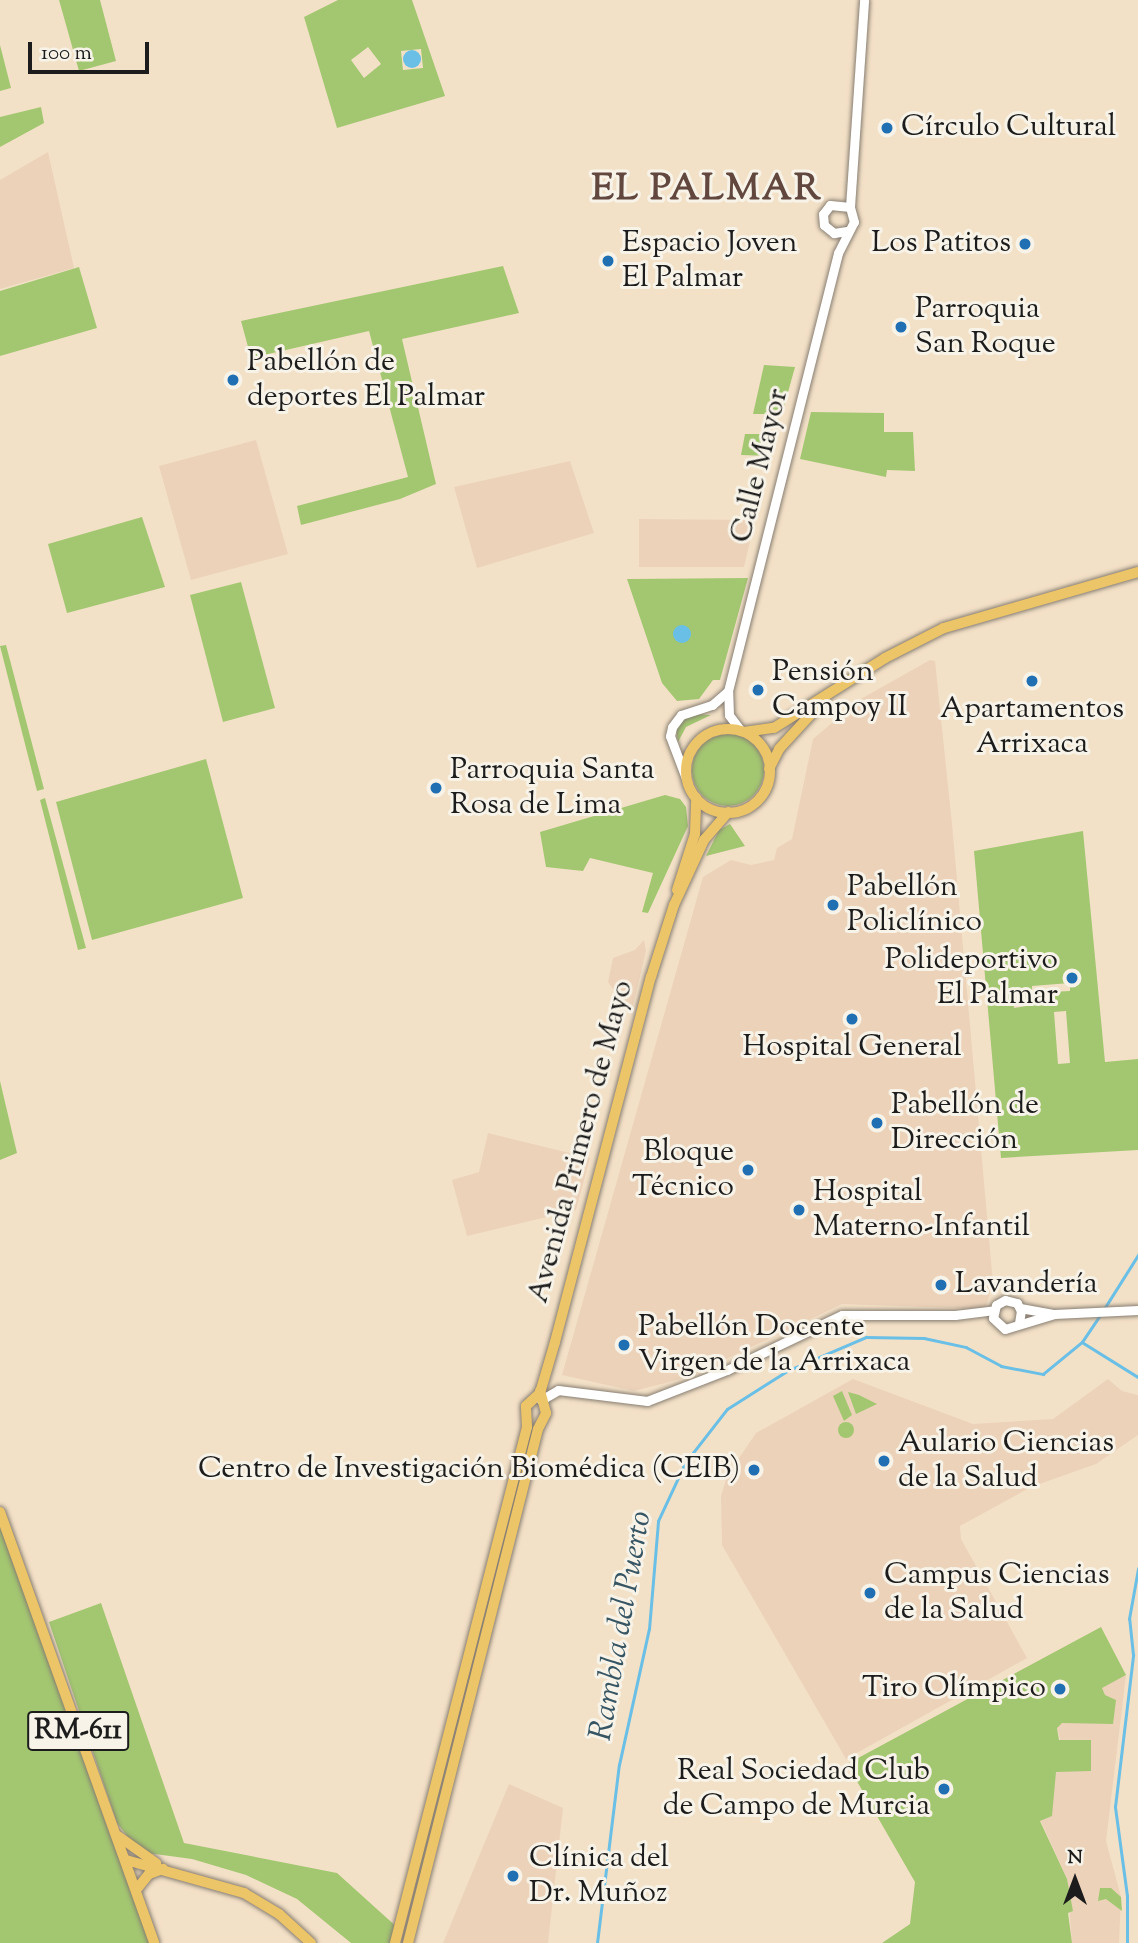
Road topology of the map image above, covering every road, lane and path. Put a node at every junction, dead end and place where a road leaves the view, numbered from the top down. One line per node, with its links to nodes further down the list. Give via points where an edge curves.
1 (864, 0): 2 (street)
2 (853, 187): 3 (street); 4 (street)
3 (839, 202): 4 (street); 6 (street, via 823,214)
4 (850, 207): 5 (street, via 854,222)
5 (847, 231): 6 (street); 7 (street, Calle Mayor)
6 (831, 232): 7 (street)
7 (838, 253): 10 (street, Calle Mayor)
8 (1138, 572): 9 (main road, via 944,628)
9 (833, 690): 11 (main road, via 774,728); 12 (main road, via 784,743)
10 (728, 691): 11 (street, Calle Mayor, via 729,713); 13 (street, via 717,702 677,719 670,736)
11 (742, 731): 12 (main road, via 762,747); 13 (main road, via 714,730 696,742 686,760)
12 (769, 771): 15 (main road, via 758,802 743,811)
13 (687, 781): 14 (main road)
14 (696, 798): 15 (main road); 16 (main road, Avenida Primero de Mayo, via 696,829)
15 (728, 812): 16 (main road, Avenida Primero de Mayo, via 706,835)
16 (674, 905): 22 (main road, Avenida Primero de Mayo, via 651,977)
17 (1020, 1308): 19 (street, via 1005,1300); 20 (street); 21 (street)
18 (1134, 1311): 20 (street)
19 (993, 1314): 21 (street, via 1005,1329); 22 (street, via 842,1315 727,1370 640,1402 553,1392)
20 (1054, 1314): 21 (street)
21 (1019, 1323)
22 (541, 1402): 23 (main road); 23 (main road, via 526,1406); 26 (main road)
23 (528, 1417): 25 (main road)
24 (0, 1512): 28 (main road, RM-611)
25 (470, 1656): 26 (main road); 27 (main road)
26 (478, 1675): 27 (main road); 35 (main road)
27 (462, 1686): 34 (main road)
28 (117, 1835): 29 (main road, RM-611); 30 (main road)
29 (126, 1860): 30 (main road); 31 (main road, RM-611)
30 (164, 1868): 31 (main road, via 149,1874); 33 (main road, via 244,1893 279,1914)
31 (136, 1890): 32 (main road, RM-611)
32 (154, 1943)
33 (312, 1943)
34 (394, 1943)
35 (408, 1943)

